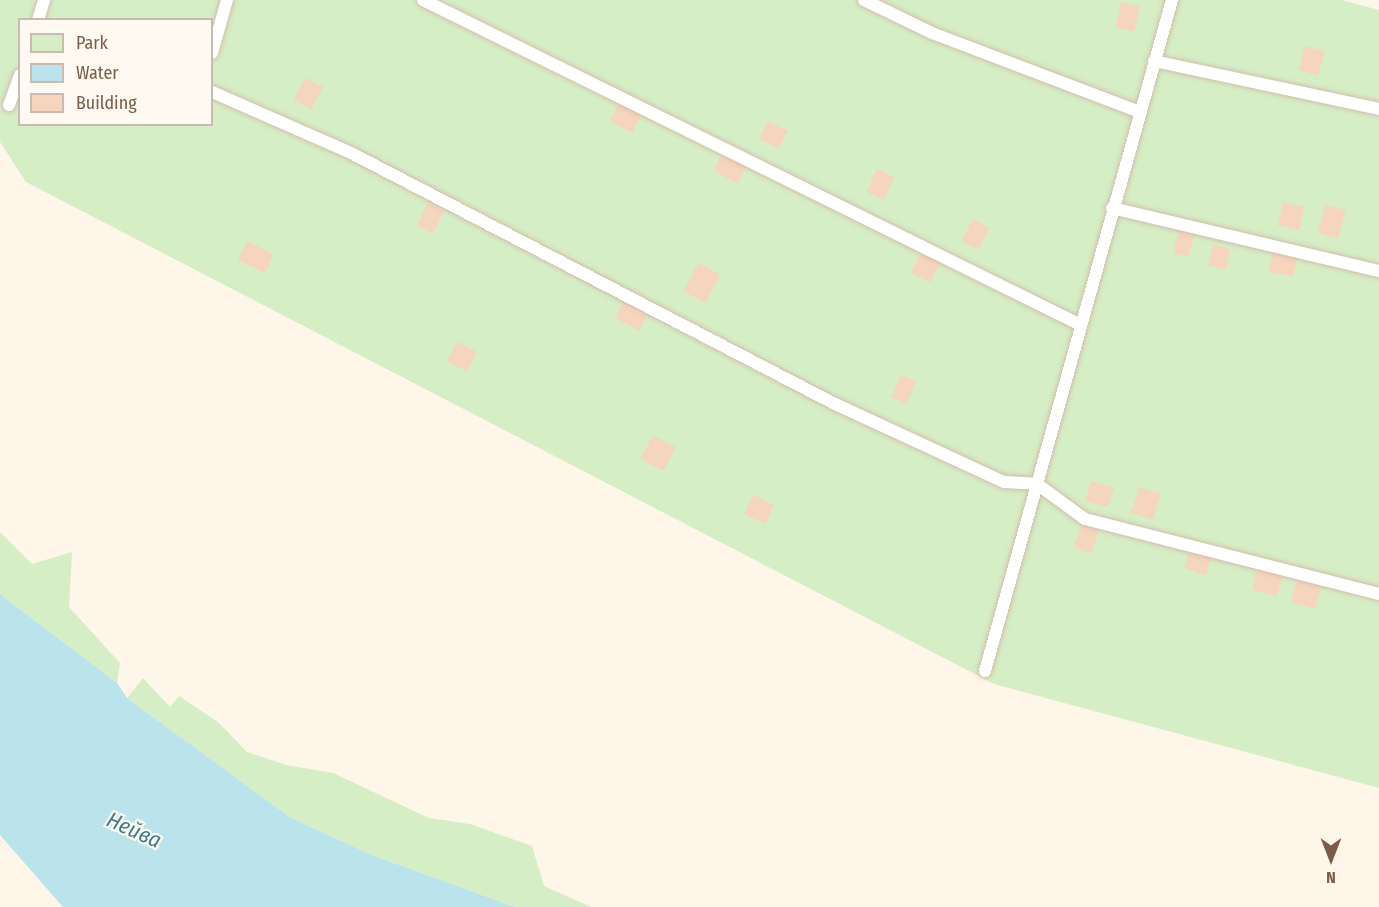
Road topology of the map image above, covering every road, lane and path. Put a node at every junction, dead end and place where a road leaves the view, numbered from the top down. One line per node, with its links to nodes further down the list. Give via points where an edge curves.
1 (44, 0): 6 (lane)
2 (227, 0): 7 (lane)
3 (423, 0): 16 (lane)
4 (864, 0): 13 (lane, via 932,33)
5 (1172, 0): 8 (lane)
6 (39, 18)
7 (213, 49)
8 (1154, 61): 12 (lane); 13 (lane)
9 (18, 80): 11 (lane)
10 (213, 92): 17 (lane, via 353,154 833,403 1004,482)
11 (9, 105)
12 (1379, 109)
13 (1140, 112): 14 (lane)
14 (1112, 208): 15 (lane); 16 (lane)
15 (1379, 271)
16 (1081, 325): 17 (lane)
17 (1037, 484): 18 (lane, via 1085,519); 19 (lane)
18 (1379, 594)
19 (985, 671)

